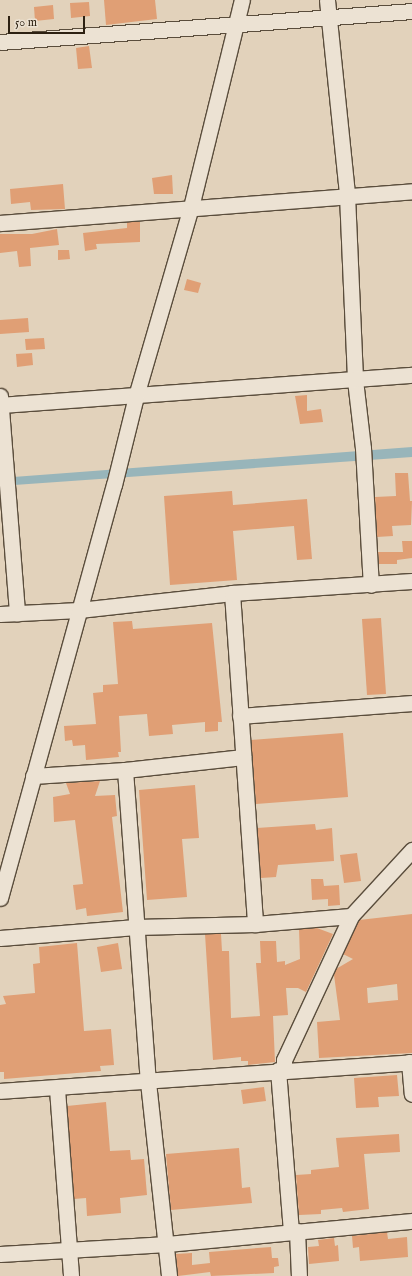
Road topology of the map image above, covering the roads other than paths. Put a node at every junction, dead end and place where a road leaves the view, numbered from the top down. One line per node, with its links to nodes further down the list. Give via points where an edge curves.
1 (242, 0): 5 (street)
2 (327, 0): 4 (street)
3 (412, 11): 4 (street)
4 (328, 17): 5 (street); 8 (street)
5 (237, 26): 6 (street); 9 (street)
6 (0, 42)
7 (412, 191): 8 (street)
8 (347, 195): 9 (street); 12 (street)
9 (191, 207): 10 (street); 13 (street)
10 (0, 223)
11 (412, 375): 12 (street)
12 (356, 380): 13 (street); 16 (street, via 363,448)
13 (136, 396): 14 (street); 18 (street)
14 (0, 402): 19 (street)
15 (412, 581): 16 (street)
16 (371, 585): 17 (street)
17 (232, 593): 18 (street); 22 (street)
18 (80, 610): 19 (street); 25 (street)
19 (17, 613): 20 (street)
20 (0, 614)
21 (412, 702): 22 (street)
22 (240, 716): 23 (street)
23 (243, 757): 24 (street); 29 (street)
24 (125, 770): 25 (street); 30 (street)
25 (33, 776): 27 (street)
26 (412, 850): 28 (street)
27 (0, 898)
28 (351, 916): 29 (street); 33 (street)
29 (256, 924): 30 (street)
30 (136, 927): 31 (street); 34 (street)
31 (0, 938)
32 (411, 1062): 33 (street); 37 (street)
33 (281, 1069): 34 (street); 39 (street)
34 (148, 1082): 35 (street); 40 (street)
35 (57, 1088): 36 (street); 41 (street)
36 (0, 1092)
37 (412, 1094)
38 (412, 1221): 39 (street)
39 (294, 1231): 40 (street); 45 (street)
40 (167, 1244): 41 (street); 44 (street)
41 (69, 1251): 42 (street); 43 (street)
42 (0, 1254)
43 (71, 1276)
44 (169, 1276)
45 (299, 1276)

